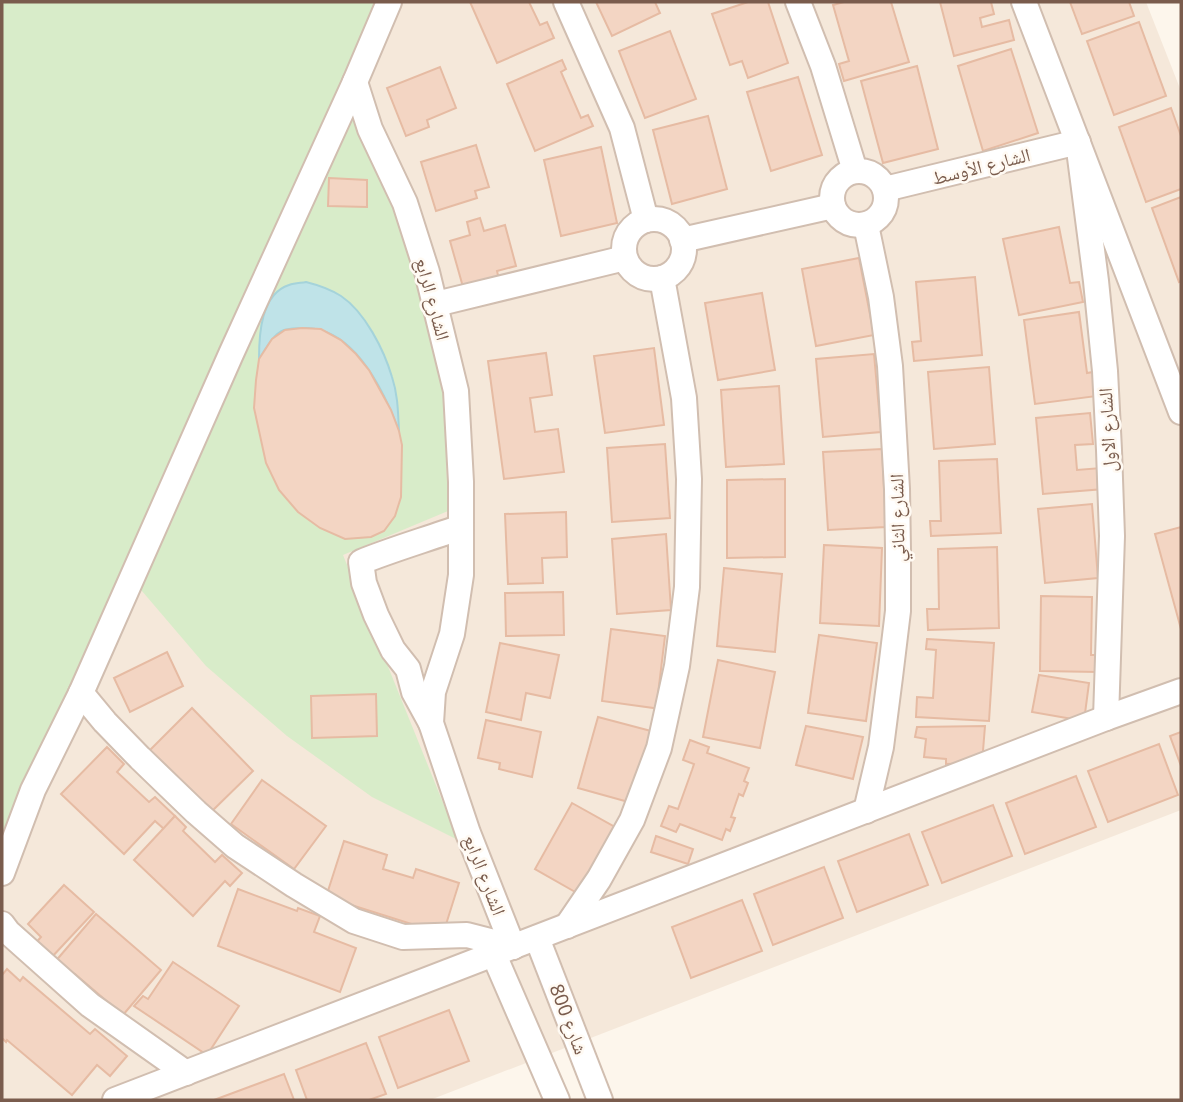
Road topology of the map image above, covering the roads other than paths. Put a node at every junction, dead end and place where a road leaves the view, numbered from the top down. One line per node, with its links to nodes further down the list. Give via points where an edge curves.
1 (389, 2): 5 (street)
2 (566, 2): 10 (street, via 622,128)
3 (798, 2): 7 (street)
4 (1024, 2): 6 (street, الشارع الاول)
5 (355, 82): 15 (street, الشارع الرابع, via 370,129 405,203); 19 (street)
6 (1078, 142): 8 (street, الشارع الأوسط); 16 (street, الشارع الاول); 20 (street, الشارع الاول, via 1108,424 1112,536)
7 (855, 171): 8 (street, via 875,176); 9 (street, via 836,184)
8 (885, 189): 11 (street, via 884,211)
9 (833, 206): 11 (street, via 848,224); 12 (street)
10 (646, 220): 12 (street, via 666,222 678,230); 13 (street, via 628,234)
11 (866, 225): 22 (street, الشارع الثاني, via 890,366 898,611 881,747)
12 (682, 240): 14 (street, via 680,263)
13 (625, 258): 14 (street, via 637,274); 15 (street)
14 (662, 278): 25 (street, via 684,398 689,479 687,587 677,666 659,748 632,820)
15 (436, 304): 17 (street, الشارع الرابع, via 456,391)
16 (1181, 412)
17 (461, 527): 21 (street, الشارع الرابع, via 461,575 452,634 433,692); 21 (street, الشارع الرابع, via 361,562 376,615 408,669)
18 (1181, 691): 20 (street)
19 (81, 693): 23 (street, via 33,790); 27 (street, via 196,812 235,846 294,885 354,921 403,936 467,935)
20 (1106, 718): 22 (street)
21 (431, 723): 27 (street, الشارع الرابع)
22 (866, 811): 25 (street)
23 (2, 873)
24 (2, 924): 29 (street, via 90,1005)
25 (567, 926): 26 (street)
26 (537, 938): 27 (street); 28 (street, شارع 800)
27 (504, 951): 29 (street); 30 (street)
28 (584, 1058): 30 (street); 33 (street, شارع 800)
29 (186, 1073): 31 (street)
30 (546, 1074): 32 (street)
31 (115, 1100)
32 (557, 1100)
33 (600, 1100)

